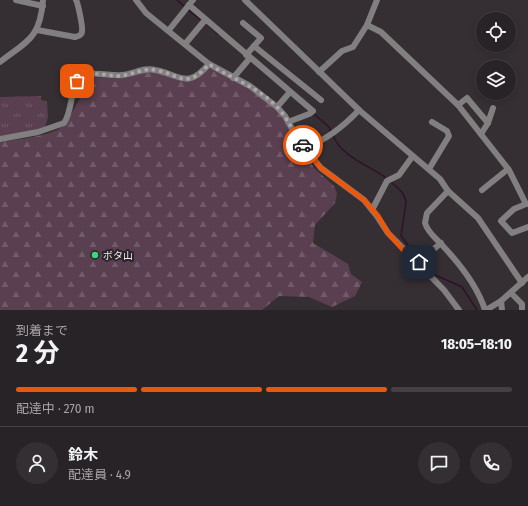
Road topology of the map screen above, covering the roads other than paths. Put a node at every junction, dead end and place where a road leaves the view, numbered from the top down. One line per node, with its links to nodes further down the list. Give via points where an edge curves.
1 (16, 0): 6 (street)
2 (76, 0): 11 (street, via 79,4 82,26 79,36)
3 (136, 0): 12 (street, via 146,13)
4 (245, 0): 18 (street)
5 (377, 0): 10 (street)
6 (43, 3): 11 (street)
7 (189, 5): 8 (street); 12 (street)
8 (206, 20): 13 (street); 15 (street)
9 (243, 23): 14 (street, via 261,38)
10 (367, 25): 18 (street, via 353,47 342,51); 22 (street, via 381,32)
11 (37, 30): 16 (street, via 29,41)
12 (168, 30): 13 (street)
13 (185, 44): 17 (street)
14 (254, 46): 15 (street); 21 (street)
15 (248, 58): 19 (street); 20 (street)
16 (0, 62)
17 (209, 64): 19 (street); 30 (street, via 194,78 182,79 146,69 120,76 84,76 74,87 71,109 64,123 38,132)
18 (319, 72): 25 (street)
19 (234, 78): 23 (street, via 250,86)
20 (289, 93): 23 (street); 26 (street, via 311,112)
21 (321, 100)
22 (458, 105): 28 (street, via 467,98); 29 (street)
23 (277, 107): 26 (street)
24 (493, 108): 28 (street)
25 (359, 110): 31 (street, via 348,122 320,142); 32 (street)
26 (288, 122): 31 (street)
27 (432, 122): 33 (street, via 447,131 449,136)
28 (488, 123): 29 (street)
29 (481, 134): 34 (street)
30 (0, 139)
31 (305, 148): 38 (street, via 321,168 364,200)
32 (412, 157): 33 (street); 38 (street, via 400,175 388,180)
33 (429, 169): 36 (street)
34 (508, 169): 35 (street); 37 (street)
35 (482, 190)
36 (448, 191): 40 (street, via 425,218 427,228); 43 (street, via 478,218)
37 (527, 204): 39 (street, via 514,209 501,221 512,233)
38 (372, 210): 41 (street, via 388,233)
39 (528, 227)
40 (441, 243): 41 (street); 47 (street, via 476,288)
41 (419, 261): 46 (street)
42 (528, 277): 43 (street)
43 (522, 283): 44 (street)
44 (511, 293): 45 (street); 49 (street, via 522,304)
45 (501, 301): 47 (street); 48 (street)
46 (459, 310)
47 (486, 310)
48 (502, 310)
49 (522, 310)

